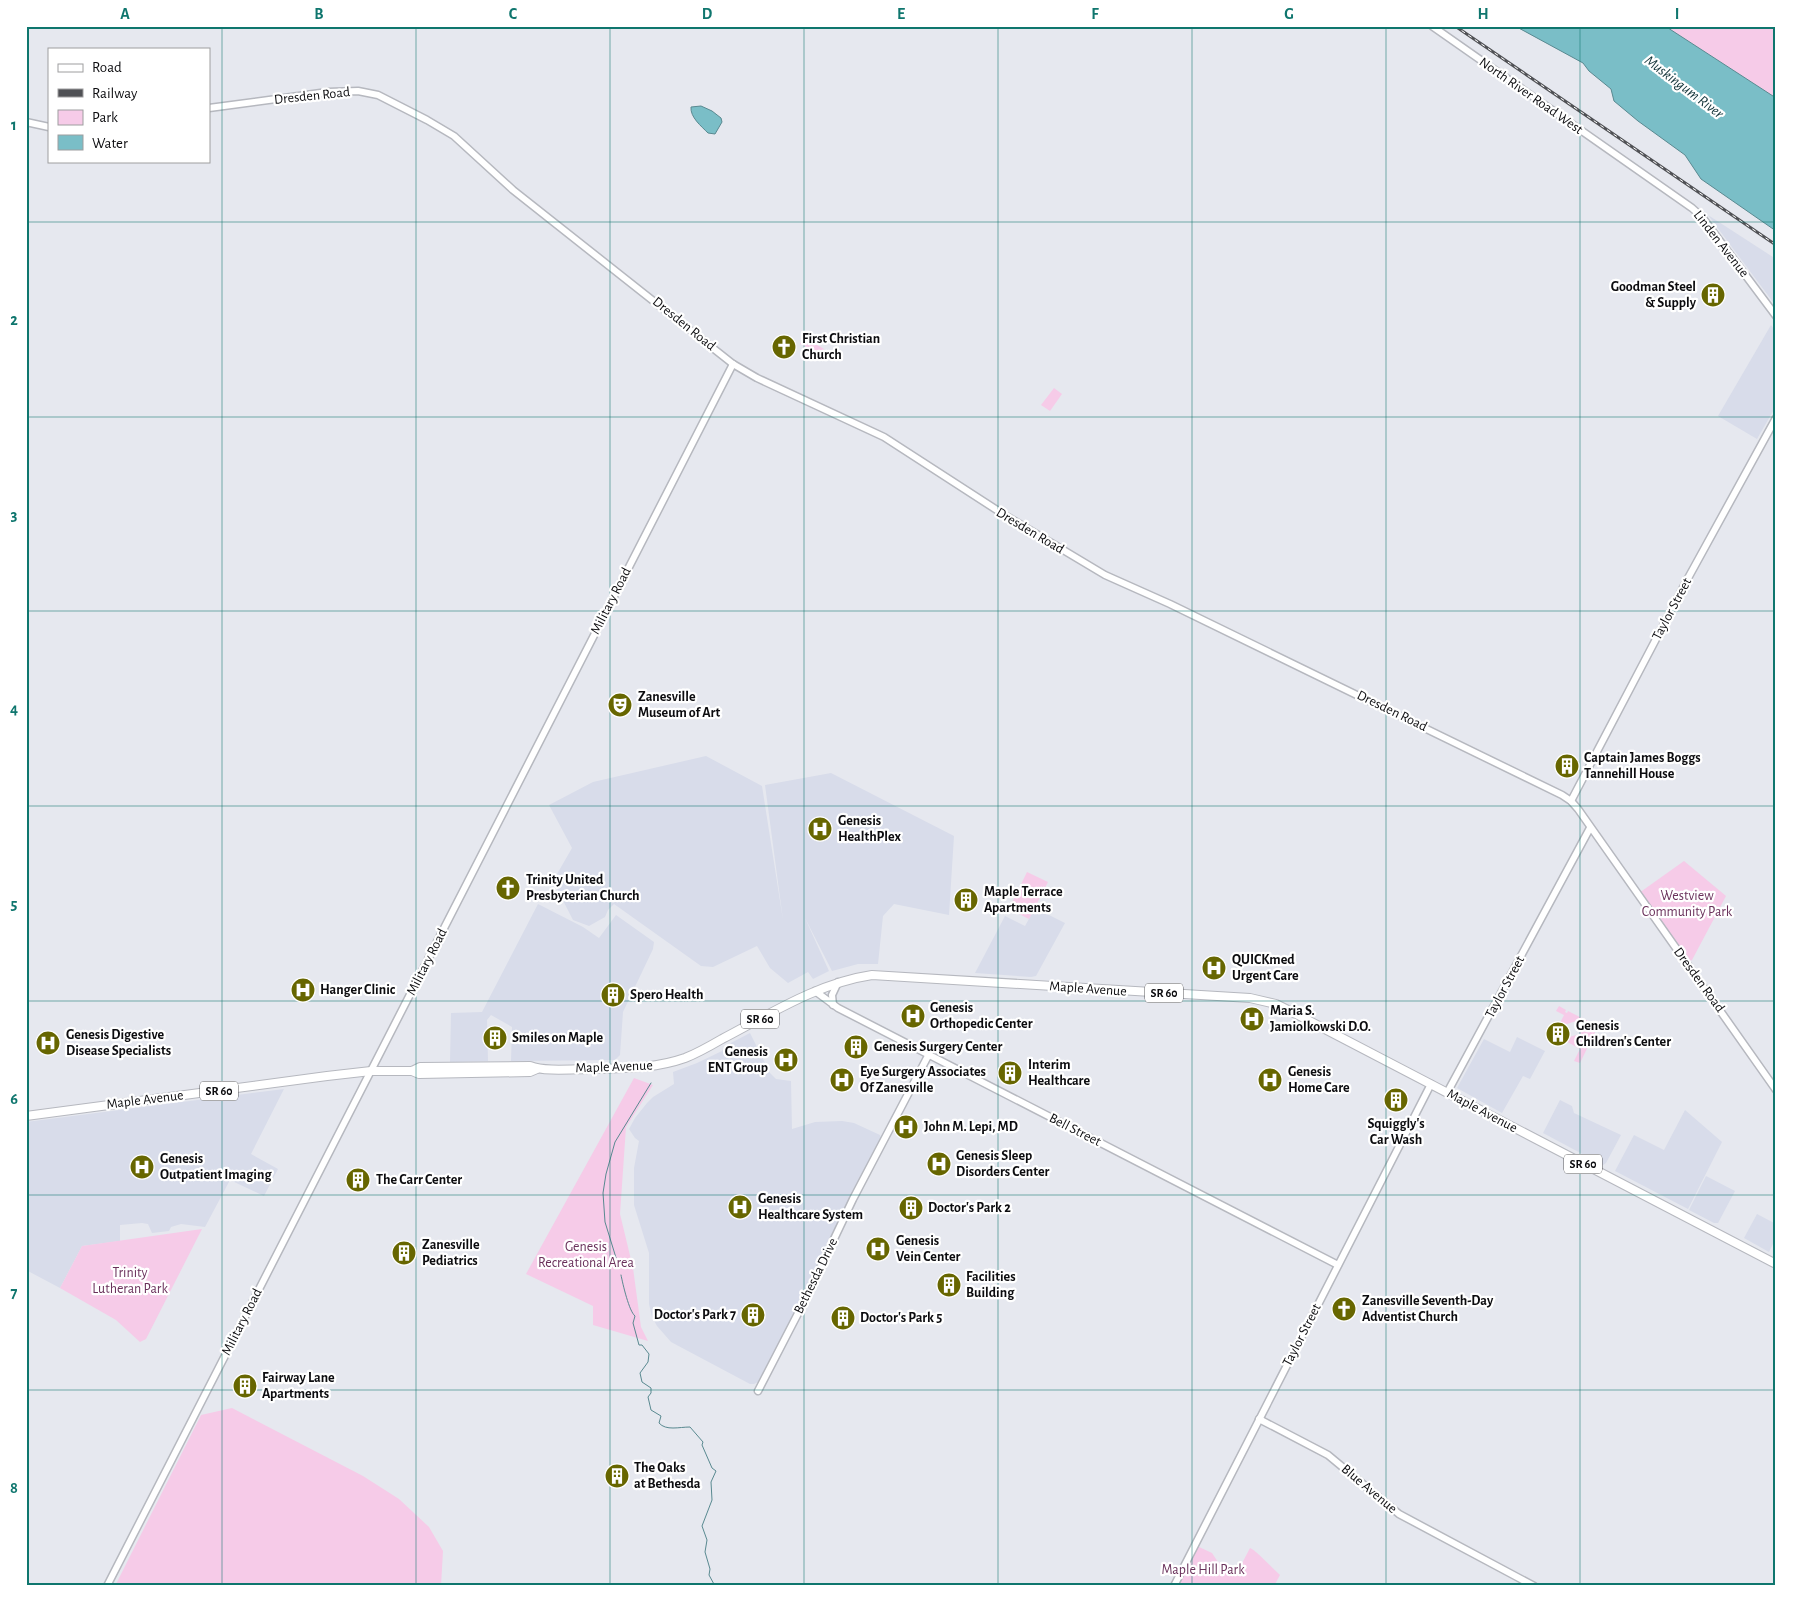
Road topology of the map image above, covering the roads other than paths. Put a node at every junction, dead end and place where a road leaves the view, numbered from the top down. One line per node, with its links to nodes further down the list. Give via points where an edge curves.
1 (1432, 26): 5 (street, North River Road West)
2 (210, 108): 7 (street, Dresden Road, via 358,91 378,95 409,110 454,136 519,195)
3 (26, 122): 4 (street)
4 (48, 127)
5 (1631, 165): 6 (street, Linden Avenue, via 1698,212)
6 (1776, 316)
7 (732, 364): 9 (street, Dresden Road, via 884,437 1112,579 1214,624); 15 (street, Military Road)
8 (1776, 418): 9 (street, Taylor Street)
9 (1571, 801): 10 (street, Dresden Road)
10 (1590, 828): 17 (street, Dresden Road); 18 (street, Taylor Street)
11 (838, 982): 12 (main road, Maple Avenue / SR 60); 13 (street, via 832,995); 16 (main road, Maple Avenue / SR 60, via 888,975 1263,1000)
12 (815, 991): 13 (street, Bell Street); 15 (main road, Maple Avenue / SR 60, via 690,1056 644,1067 537,1069 530,1066 458,1066)
13 (833, 1005): 14 (street, Bell Street)
14 (929, 1054): 21 (street, Bell Street); 22 (street, Bethesda Drive)
15 (371, 1071): 19 (main road, Maple Avenue / SR 60); 24 (street, Military Road)
16 (1431, 1084): 18 (main road, Maple Avenue / SR 60); 21 (street, Taylor Street)
17 (1776, 1090)
18 (1448, 1093): 20 (main road, Maple Avenue / SR 60)
19 (26, 1116)
20 (1776, 1264)
21 (1338, 1265): 23 (street, Taylor Street)
22 (758, 1390)
23 (1259, 1419): 25 (street, Taylor Street); 26 (street, Blue Avenue, via 1328,1455 1403,1517)
24 (107, 1586)
25 (1174, 1586)
26 (1534, 1586)

